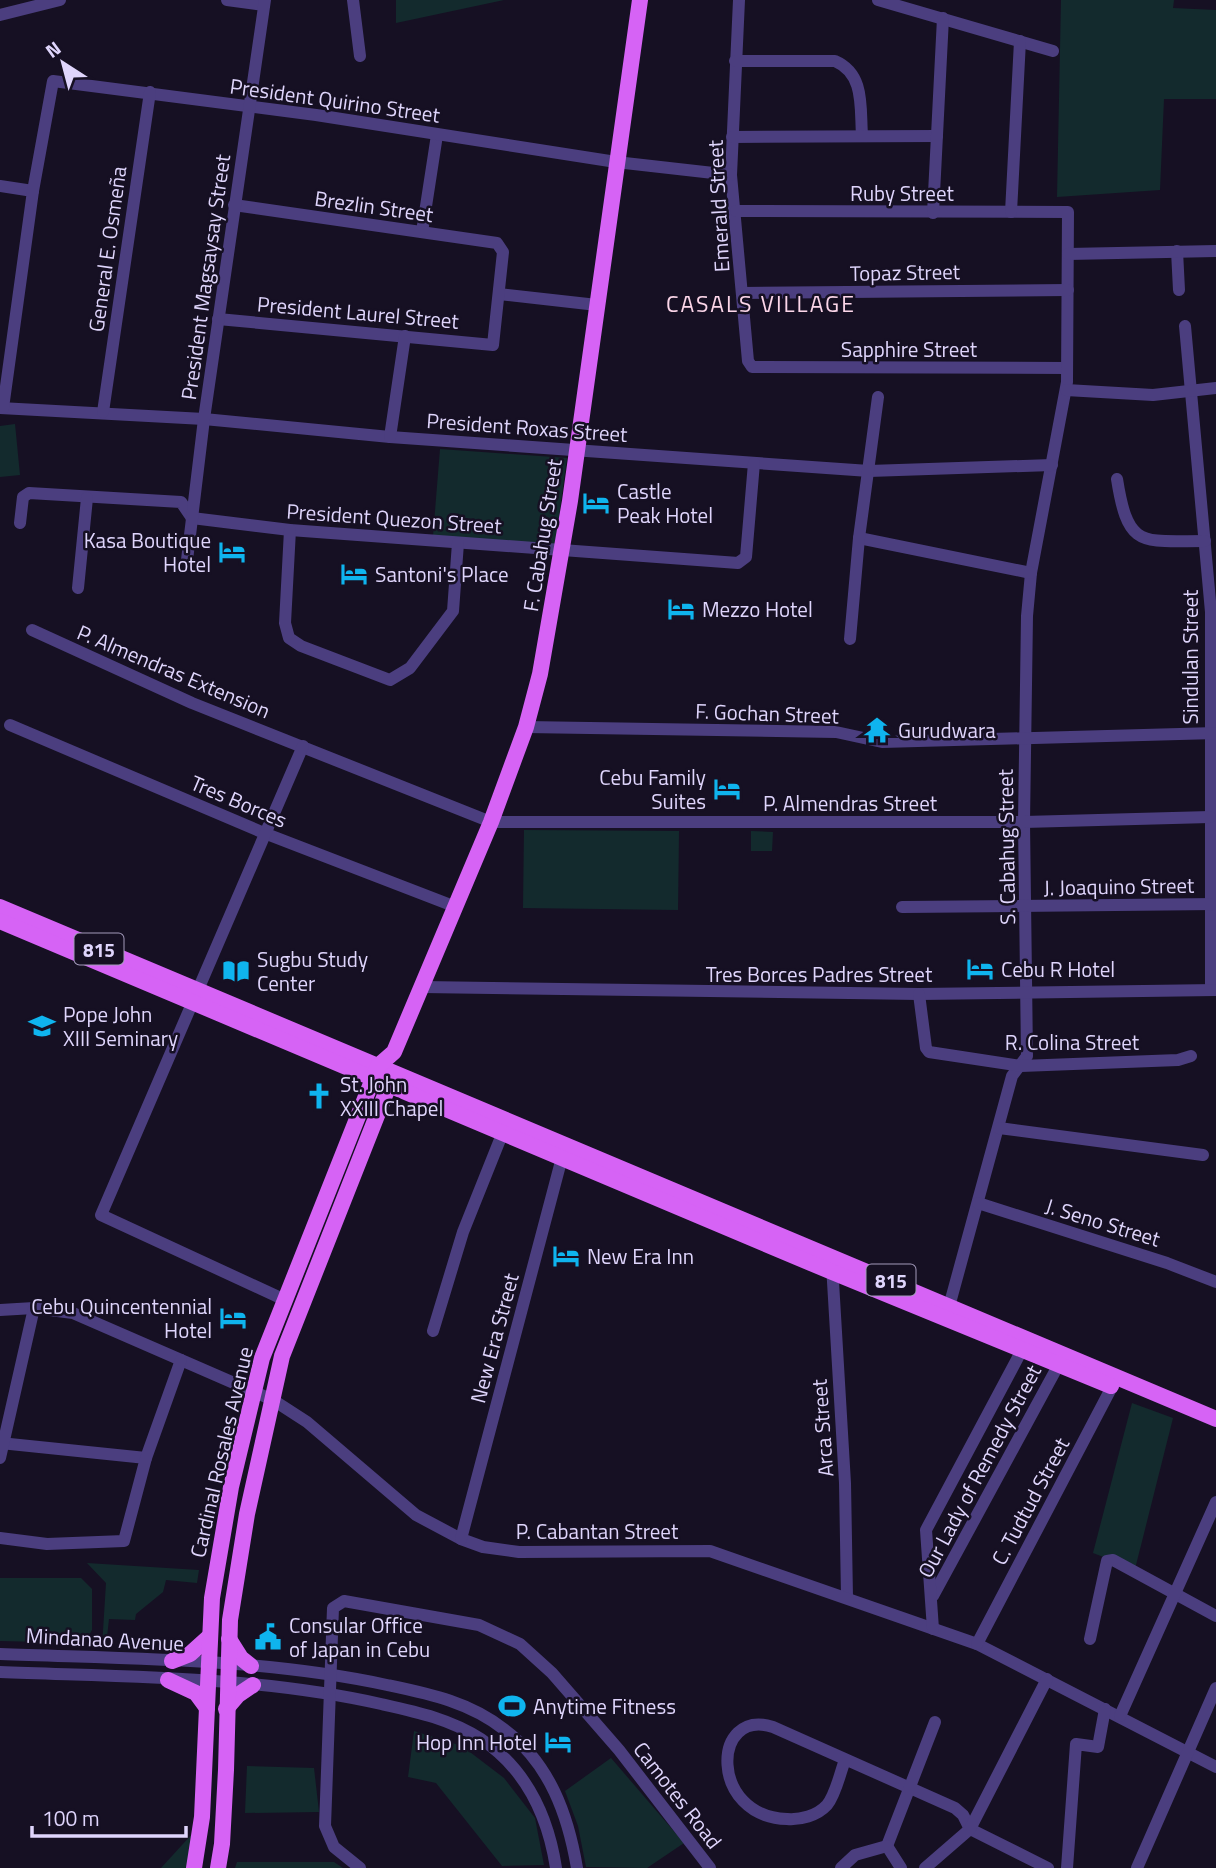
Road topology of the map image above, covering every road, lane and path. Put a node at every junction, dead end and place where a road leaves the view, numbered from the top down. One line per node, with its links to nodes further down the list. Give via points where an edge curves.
1 (60, 0): 8 (street)
2 (227, 0): 7 (street)
3 (353, 0): 12 (street)
4 (640, 0): 20 (main road, F. Cabahug Street)
5 (739, 0): 13 (street, Emerald Street)
6 (878, 0): 9 (street)
7 (264, 3): 15 (street, President Magsaysay Street)
8 (0, 15)
9 (943, 18): 10 (street); 18 (street)
10 (1020, 41): 11 (street); 26 (street)
11 (1053, 51)
12 (360, 56)
13 (735, 61): 17 (street, via 835,61 848,66 859,88); 19 (street, Emerald Street)
14 (150, 92): 15 (street, President Quirino Street); 23 (street, President Quirino Street, via 58,79 51,84); 48 (street, General E. Osmeña)
15 (249, 108): 16 (street, President Quirino Street); 24 (street, President Magsaysay Street)
16 (437, 135): 20 (street, President Quirino Street); 29 (street)
17 (862, 135): 18 (street); 19 (street)
18 (937, 136): 28 (street)
19 (732, 137): 21 (street, Emerald Street)
20 (617, 162): 21 (street, President Quirino Street); 37 (main road, F. Cabahug Street)
21 (731, 175): 25 (street, Emerald Street)
22 (0, 186): 23 (street)
23 (33, 191): 47 (street)
24 (234, 205): 29 (street, Brezlin Street); 38 (street, President Magsaysay Street)
25 (736, 211): 28 (street, Ruby Street); 35 (street, Emerald Street)
26 (1011, 212): 27 (street, Ruby Street); 28 (street, Ruby Street)
27 (1068, 212): 32 (street, S. Cabahug Street)
28 (933, 213)
29 (422, 232): 36 (street, Brezlin Street, via 497,243 503,252)
30 (1177, 251): 31 (street); 32 (street); 34 (street)
31 (1216, 251)
32 (1068, 254): 33 (street, S. Cabahug Street)
33 (1068, 290): 35 (street, Topaz Street); 42 (street, S. Cabahug Street)
34 (1179, 290)
35 (742, 293): 41 (street, Emerald Street)
36 (499, 294): 37 (street); 40 (street, President Laurel Street, via 493,345)
37 (597, 305): 51 (main road, F. Cabahug Street)
38 (218, 319): 40 (street, President Laurel Street); 49 (street, President Magsaysay Street)
39 (1185, 326): 44 (street, Sindulan Street)
40 (405, 336): 50 (street)
41 (752, 367): 42 (street, Sapphire Street)
42 (1067, 368): 45 (street, S. Cabahug Street)
43 (1216, 388): 44 (street)
44 (1191, 389): 45 (street, via 1153,395); 61 (street, Sindulan Street)
45 (1066, 390): 53 (street, S. Cabahug Street)
46 (878, 397): 54 (street)
47 (2, 408): 48 (street, President Roxas Street)
48 (103, 412): 49 (street, President Roxas Street)
49 (204, 419): 50 (street, President Roxas Street); 57 (street, President Magsaysay Street)
50 (390, 437): 51 (street, President Roxas Street)
51 (577, 449): 52 (street, President Roxas Street); 63 (main road, F. Cabahug Street)
52 (754, 463): 54 (street, President Roxas Street); 63 (street, President Quezon Street, via 743,562)
53 (1052, 465): 54 (street, President Roxas Street); 65 (street, S. Cabahug Street)
54 (869, 471): 60 (street)
55 (1117, 479): 61 (street, via 1126,522 1133,533 1156,541)
56 (87, 498): 57 (street, President Quezon Street, via 181,502); 58 (street, President Quezon Street, via 23,497); 66 (street)
57 (192, 518): 59 (street, President Quezon Street); 64 (street, President Magsaysay Street)
58 (20, 523)
59 (290, 530): 62 (street, President Quezon Street); 62 (street, via 285,623 289,638 390,680 410,668 453,611)
60 (859, 538): 65 (street); 68 (street)
61 (1205, 541): 71 (street, Sindulan Street)
62 (458, 542): 63 (street, President Quezon Street)
63 (563, 550): 70 (main road, F. Cabahug Street)
64 (187, 560)
65 (1031, 573): 72 (street, S. Cabahug Street)
66 (78, 589)
67 (32, 630): 73 (street, P. Almendras Extension, via 164,691)
68 (850, 639)
69 (10, 725): 78 (street, Tres Borces)
70 (526, 727): 72 (street, F. Gochan Street, via 836,732 882,742); 76 (main road, F. Cabahug Street)
71 (1213, 733): 72 (street, F. Gochan Street); 74 (street, Sindulan Street)
72 (1024, 737): 77 (street, S. Cabahug Street)
73 (303, 746): 76 (street, P. Almendras Extension); 78 (street)
74 (1213, 803): 75 (street, Sindulan Street)
75 (1210, 817): 77 (street, P. Almendras Street); 79 (street, Sindulan Street)
76 (491, 822): 77 (street, P. Almendras Street); 82 (main road, F. Cabahug Street)
77 (1024, 822): 80 (street, S. Cabahug Street)
78 (264, 833): 82 (street, Tres Borces); 89 (street)
79 (1213, 904): 80 (street, J. Joaquino Street); 86 (street, Sindulan Street)
80 (1025, 906): 83 (street, J. Joaquino Street); 87 (street, S. Cabahug Street)
81 (0, 907): 89 (main road, 815)
82 (456, 907): 85 (main road, F. Cabahug Street)
83 (902, 907)
84 (0, 921): 89 (main road, 815)
85 (422, 987): 88 (street, Tres Borces Padres Street); 90 (main road, F. Cabahug Street)
86 (1213, 990): 87 (street, Tres Borces Padres Street)
87 (1028, 993): 88 (street, Tres Borces Padres Street); 92 (street, S. Cabahug Street, via 1027,1056)
88 (919, 994): 92 (street, R. Colina Street, via 927,1051)
89 (195, 995): 93 (main road, 815); 102 (street, via 101,1215)
90 (394, 1052): 93 (main road, F. Cabahug Street); 94 (main road, F. Cabahug Street)
91 (1191, 1056): 92 (street, R. Colina Street)
92 (1021, 1066): 96 (street, S. Cabahug Street, via 1013,1076)
93 (376, 1072): 94 (main road, 815); 102 (main road, Cardinal Rosales Avenue)
94 (392, 1079): 95 (main road, 815); 112 (main road, Cardinal Rosales Avenue, via 282,1356)
95 (505, 1127): 97 (main road, 815); 106 (street, via 463,1232)
96 (999, 1128): 98 (street); 99 (street, S. Cabahug Street)
97 (564, 1152): 100 (main road, 815); 120 (street, New Era Street)
98 (1203, 1155)
99 (978, 1203): 101 (street, J. Seno Street); 105 (street, S. Cabahug Street)
100 (832, 1264): 105 (main road, 815); 123 (street, Arca Street, via 845,1483)
101 (1216, 1282)
102 (285, 1300): 111 (main road, Cardinal Rosales Avenue, via 262,1358)
103 (34, 1308): 104 (street, P. Cabantan Street); 108 (street, P. Cabantan Street, via 73,1313); 115 (street)
104 (0, 1310)
105 (948, 1311): 107 (main road, 815); 110 (main road, 815)
106 (433, 1331)
107 (1023, 1349): 109 (main road, 815); 122 (street, via 926,1530)
108 (181, 1360): 111 (street, P. Cabantan Street); 117 (street)
109 (1059, 1364): 110 (main road, 815); 122 (street, Our Lady of Remedy Street)
110 (1115, 1382): 113 (main road, 815); 114 (main road, 815); 129 (street, C. Tudtud Street)
111 (255, 1391): 112 (street, P. Cabantan Street); 126 (main road, Cardinal Rosales Avenue, via 217,1559)
112 (273, 1400): 120 (street, P. Cabantan Street, via 307,1422 416,1515); 127 (main road, Cardinal Rosales Avenue, via 236,1569)
113 (1216, 1419)
114 (1216, 1431)
115 (2, 1443): 116 (street); 117 (street)
116 (0, 1458)
117 (146, 1458): 119 (street, via 124,1541 47,1544)
118 (1216, 1502): 121 (street)
119 (0, 1538)
120 (461, 1539): 123 (street, P. Cabantan Street, via 519,1552 710,1551)
121 (1174, 1595): 124 (street); 128 (street, via 1113,1560 1107,1561); 147 (street)
122 (933, 1596): 125 (street)
123 (846, 1597): 125 (street, P. Cabantan Street)
124 (1216, 1616)
125 (933, 1629): 129 (street, P. Cabantan Street)
126 (209, 1636): 131 (main road, via 190,1654); 132 (main road, Cardinal Rosales Avenue)
127 (229, 1638): 133 (main road, Cardinal Rosales Avenue); 134 (main road)
128 (1090, 1639)
129 (977, 1644): 137 (street, P. Cabantan Street)
130 (0, 1654): 131 (street, Mindanao Avenue)
131 (172, 1661): 132 (street, Mindanao Avenue)
132 (208, 1663): 133 (street, Mindanao Avenue); 139 (main road, Cardinal Rosales Avenue)
133 (228, 1664): 134 (street, Mindanao Avenue); 140 (main road, Cardinal Rosales Avenue)
134 (251, 1666): 136 (street, Mindanao Avenue)
135 (0, 1672): 138 (street, Mindanao Avenue)
136 (330, 1673): 143 (street, Camotes Road); 159 (street, Mindanao Avenue, via 445,1697 505,1729 557,1794 570,1827); 160 (street, Camotes Road, via 333,1608 344,1601 479,1625 520,1644 552,1673 619,1750)
137 (1047, 1679): 146 (street, P. Cabantan Street); 153 (street)
138 (168, 1680): 139 (street, Mindanao Avenue); 144 (main road, via 196,1693)
139 (208, 1681): 140 (street, Mindanao Avenue); 144 (main road, Cardinal Rosales Avenue)
140 (226, 1683): 141 (street, Mindanao Avenue); 145 (main road, Cardinal Rosales Avenue)
141 (253, 1685): 143 (street, Mindanao Avenue); 145 (main road)
142 (1216, 1688): 149 (street)
143 (329, 1692): 157 (street, Camotes Road, via 327,1838); 158 (street, Mindanao Avenue, via 441,1718 488,1744 538,1802)
144 (207, 1708): 155 (main road, Cardinal Rosales Avenue, via 202,1817)
145 (226, 1709): 156 (main road, Cardinal Rosales Avenue)
146 (1105, 1709): 147 (street, P. Cabantan Street); 165 (street, via 1098,1747 1076,1744)
147 (1120, 1716): 149 (street, P. Cabantan Street)
148 (935, 1722): 152 (street)
149 (1188, 1751): 151 (street, P. Cabantan Street); 166 (street)
150 (845, 1760): 150 (street, via 760,1723 746,1725 736,1734 725,1766 727,1777 747,1806 780,1819 797,1820 828,1804); 152 (street)
151 (1216, 1767)
152 (909, 1788): 153 (street, via 955,1808); 154 (street)
153 (970, 1829): 163 (street); 164 (street)
154 (887, 1846): 161 (street, via 855,1855); 162 (street)
155 (194, 1868)
156 (218, 1868)
157 (360, 1868)
158 (556, 1868)
159 (577, 1868)
160 (710, 1868)
161 (841, 1868)
162 (901, 1868)
163 (925, 1868)
164 (1048, 1868)
165 (1067, 1868)
166 (1138, 1868)

